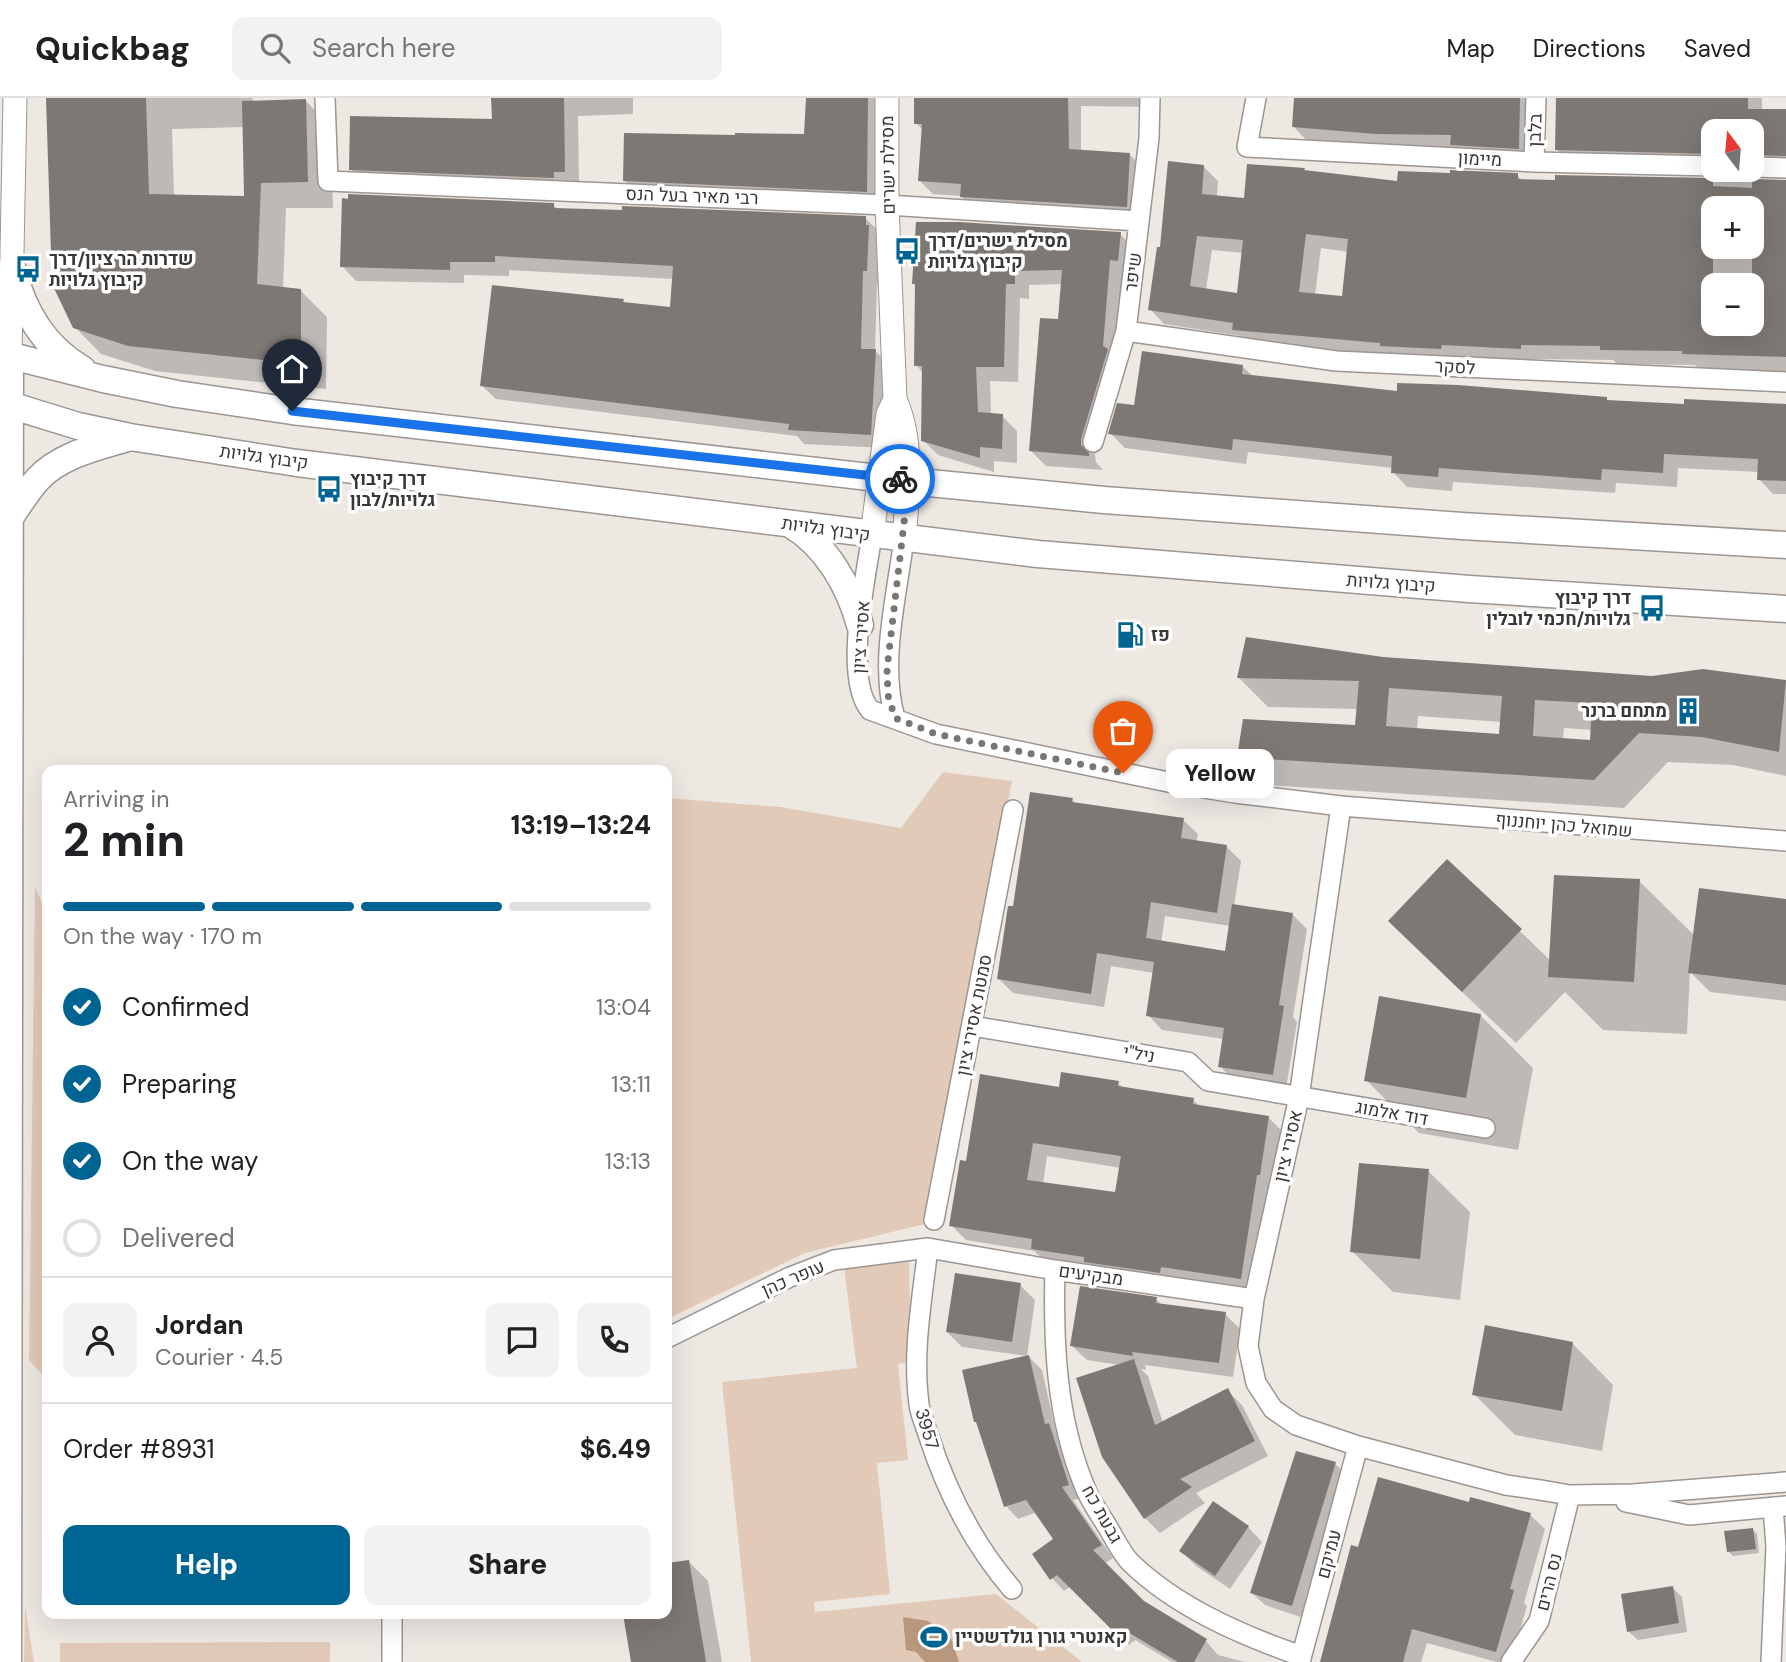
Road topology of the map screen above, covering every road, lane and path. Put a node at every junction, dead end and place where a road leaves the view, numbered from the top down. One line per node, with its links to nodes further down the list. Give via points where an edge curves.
1 (15, 98): 13 (street)
2 (325, 98): 11 (street, רבי מאיר בעל הנס, via 328,181)
3 (887, 98): 11 (street, מסילת ישרים)
4 (1150, 98): 12 (street, שיפר)
5 (1256, 98): 7 (street, מיימון, via 1247,147)
6 (1536, 98): 7 (street, בלבן)
7 (1534, 162): 8 (street, מיימון)
8 (1701, 166)
9 (1764, 167): 10 (street)
10 (1786, 168)
11 (887, 205): 12 (street, רבי מאיר בעל הנס); 18 (street, מסילת ישרים)
12 (1139, 221): 14 (street, שיפר)
13 (12, 267): 15 (street); 16 (main road, via 24,305 47,340 64,357)
14 (1126, 331): 17 (street, לסקר, via 1336,361); 21 (street, שיפר)
15 (5, 354): 16 (main road); 19 (main road)
16 (103, 379): 22 (main road, via 292,411)
17 (1786, 382)
18 (895, 399): 22 (street, מסילת ישרים, via 888,414); 23 (street, מסילת ישרים)
19 (4, 404): 20 (main road, קיבוץ גלויות); 24 (main road)
20 (130, 437): 24 (main road, via 55,465 38,478); 25 (main road, קיבוץ גלויות, via 297,463)
21 (1093, 442)
22 (878, 478): 23 (main road); 26 (street, מסילת ישרים)
23 (909, 480): 27 (street, מסילת ישרים); 28 (main road, via 1146,503)
24 (9, 519): 50 (main road)
25 (788, 523): 26 (main road, קיבוץ גלויות); 30 (main road, via 825,554)
26 (872, 535): 27 (main road, קיבוץ גלויות); 30 (street, אסירי ציון)
27 (904, 538): 29 (main road, קיבוץ גלויות, via 1243,572); 31 (street, אסירי ציון, via 887,669)
28 (1786, 545)
29 (1786, 609)
30 (860, 625): 31 (street, אסירי ציון, via 857,668 863,701 870,710)
31 (895, 718): 32 (street, אסירי ציון, via 936,734 1173,783)
32 (1342, 806): 34 (street, שמואל כהן יוחננוף); 36 (street, אסירי ציון)
33 (1013, 810): 35 (street, סמטת אסירי ציון)
34 (1786, 841)
35 (972, 1026): 36 (street, ניל"י, via 1188,1062 1208,1081); 38 (street, סמטת אסירי ציון)
36 (1299, 1097): 37 (street, דוד אלמוג); 41 (street, אסירי ציון)
37 (1485, 1128)
38 (934, 1220)
39 (928, 1248): 40 (street, מבקיעים); 42 (street, עופר כהן, via 834,1260); 47 (street, 3957, via 916,1346 919,1405 960,1511 990,1564)
40 (1055, 1270): 41 (street, מבקיעים); 49 (street, גבעת כח, via 1057,1379 1071,1440 1084,1485 1128,1560 1195,1609)
41 (1254, 1298): 43 (street, אסירי ציון, via 1248,1346 1256,1383 1273,1409 1296,1426)
42 (672, 1336)
43 (1358, 1446): 45 (street, אסירי ציון, via 1506,1485); 49 (street, עמיקם)
44 (1786, 1482): 45 (street, אסירי ציון)
45 (1580, 1495): 46 (street, via 1689,1515); 52 (street, נס הרים, via 1539,1621)
46 (1779, 1507): 53 (street)
47 (1012, 1589)
48 (392, 1619): 51 (street)
49 (1301, 1659)
50 (8, 1662)
51 (391, 1662)
52 (1511, 1662)
53 (1771, 1662)

